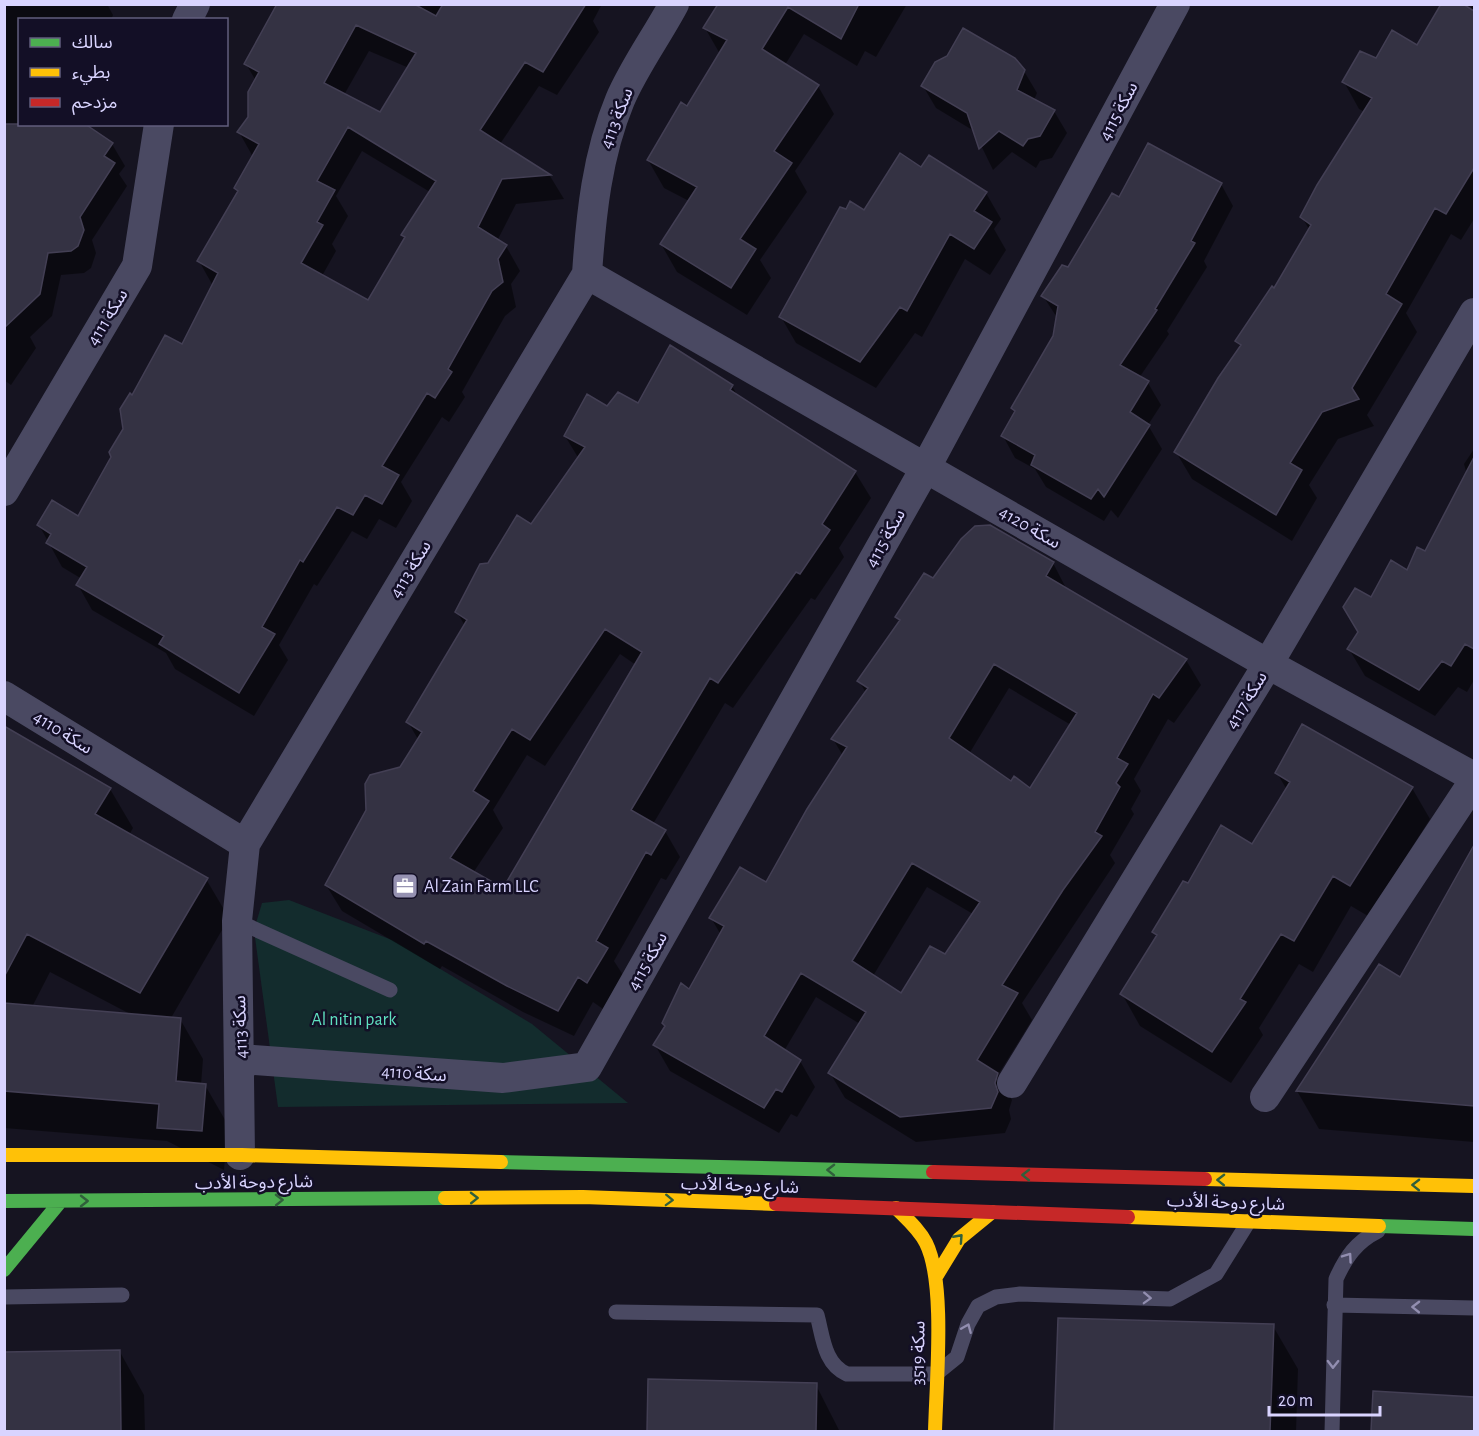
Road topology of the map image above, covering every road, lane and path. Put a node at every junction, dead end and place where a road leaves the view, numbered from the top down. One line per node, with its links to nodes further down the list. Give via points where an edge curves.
1 (195, 4): 4 (street)
2 (674, 4): 6 (street, سكة 4113, via 620,98 606,140 590,229)
3 (1175, 4): 8 (street, سكة 4115)
4 (188, 18)
5 (159, 126): 9 (street, سكة 4111, via 137,266)
6 (587, 274): 8 (street, سكة 4120); 13 (street, سكة 4113)
7 (1474, 313): 10 (street, سكة 4117)
8 (926, 467): 10 (street, سكة 4120); 17 (street, سكة 4115)
9 (4, 491)
10 (1268, 664): 12 (street, سكة 4120); 18 (street, سكة 4117)
11 (4, 696): 13 (street, سكة 4110)
12 (1474, 779): 19 (street)
13 (245, 844): 14 (street, سكة 4113)
14 (237, 921): 15 (lane); 16 (street, سكة 4113)
15 (390, 990)
16 (240, 1059): 17 (street, سكة 4110, via 503,1078); 21 (street, سكة 4113)
17 (587, 1067)
18 (1012, 1083)
19 (1265, 1097)
20 (4, 1155): 21 (main road, شارع دوحة الأدب)
21 (240, 1155): 22 (main road, شارع دوحة الأدب, one-way to 21)
22 (1474, 1186)
23 (4, 1201): 24 (main road, شارع دوحة الأدب)
24 (60, 1202): 25 (main road, شارع دوحة الأدب, one-way to 25, via 583,1197); 30 (main road)
25 (896, 1208): 26 (main road, شارع دوحة الأدب); 31 (main road, سكة 3519, via 919,1231)
26 (992, 1212): 27 (main road, شارع دوحة الأدب); 31 (main road, سكة 3519, one-way to 26, via 958,1238)
27 (1250, 1221): 28 (main road, شارع دوحة الأدب); 37 (lane, one-way to 27, via 957,1357 978,1306 996,1297 1020,1294 1170,1299 1216,1274)
28 (1387, 1226): 29 (main road, شارع دوحة الأدب); 34 (lane, one-way to 28, via 1336,1279 1346,1257 1364,1238)
29 (1474, 1229)
30 (4, 1270)
31 (937, 1275): 37 (main road, سكة 3519)
32 (122, 1295): 33 (lane)
33 (4, 1297)
34 (1334, 1305): 35 (lane, one-way to 34); 39 (lane, one-way to 39)
35 (1474, 1308)
36 (616, 1312): 37 (lane, via 817,1315 829,1360 837,1370 847,1374)
37 (936, 1374): 38 (main road, سكة 3519)
38 (935, 1431)
39 (1332, 1431)

